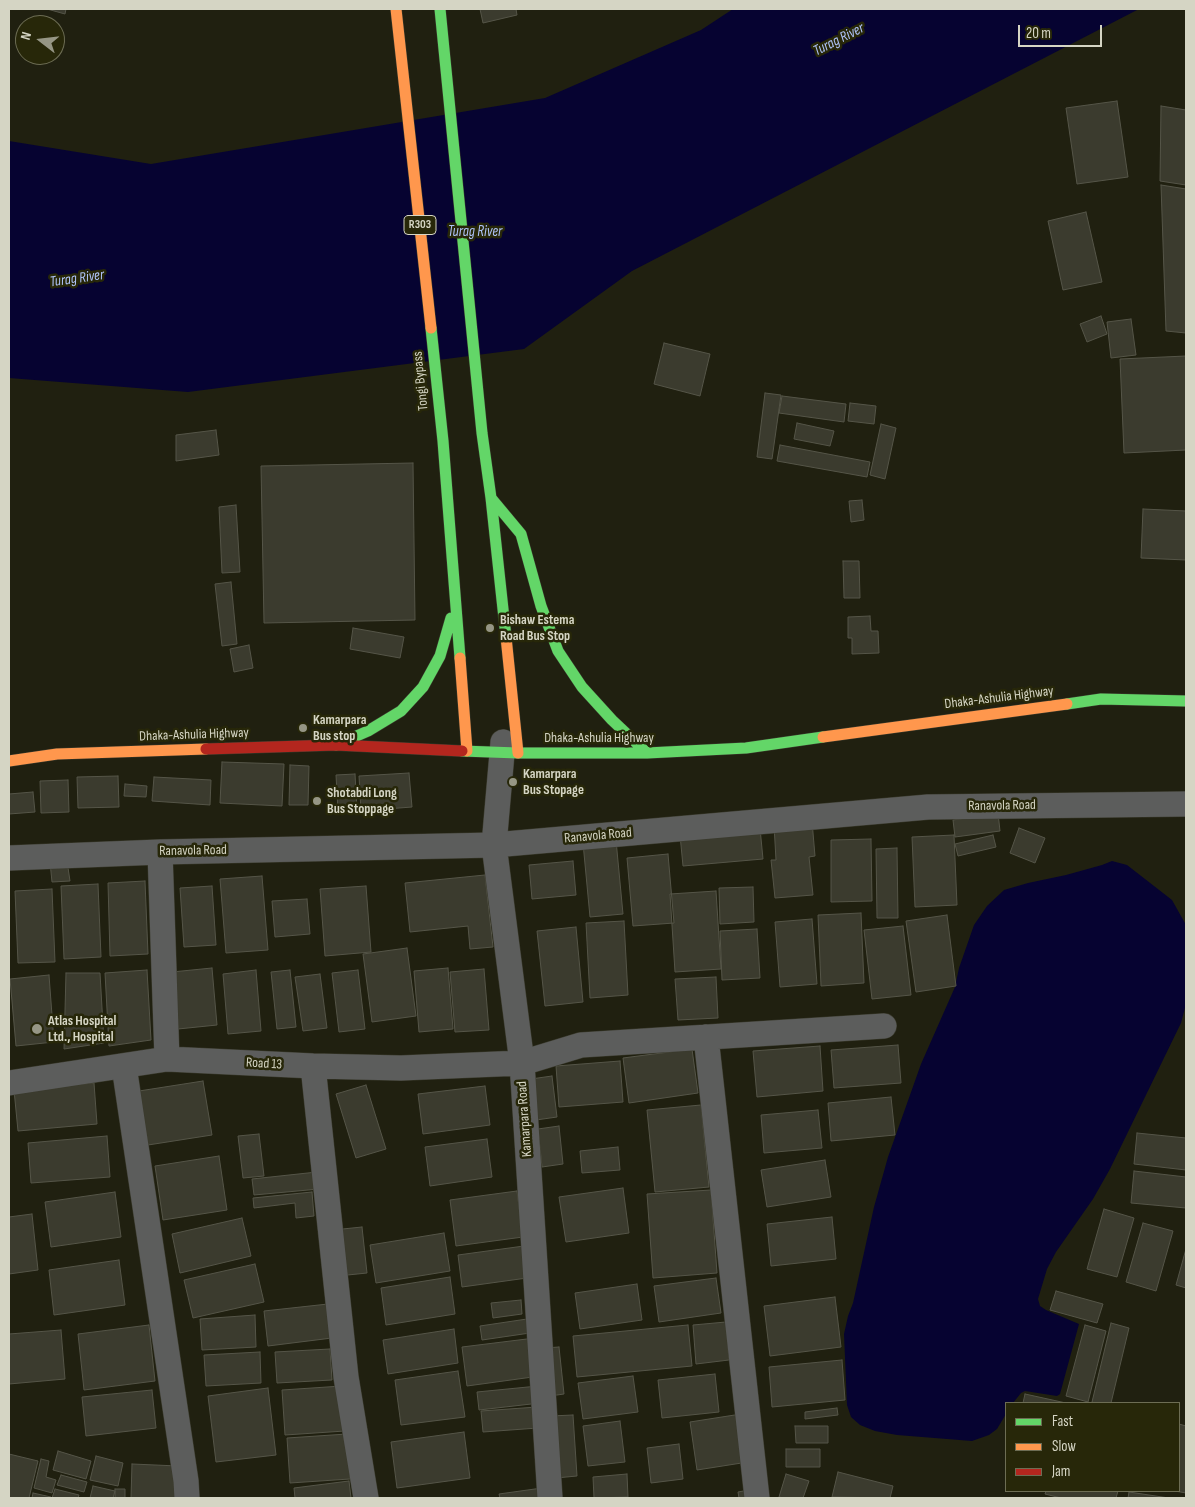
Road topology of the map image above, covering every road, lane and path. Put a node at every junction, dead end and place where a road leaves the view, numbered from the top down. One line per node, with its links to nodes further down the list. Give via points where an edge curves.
1 (396, 9): 4 (main road, Tongi Bypass / R303, via 443,441)
2 (440, 9): 3 (main road)
3 (491, 498): 7 (main road); 9 (main road, via 521,534 541,606 558,651 582,687)
4 (456, 601): 6 (main road, via 440,656 423,687 401,711 368,732); 8 (main road, Tongi Bypass / R303)
5 (1186, 701): 9 (main road, Dhaka-Ashulia Highway, via 1101,699 746,748)
6 (336, 745): 8 (main road, Dhaka-Ashulia Highway); 10 (main road, Dhaka-Ashulia Highway, via 56,754)
7 (510, 748): 8 (main road, Dhaka-Ashulia Highway); 9 (main road, Dhaka-Ashulia Highway); 12 (street, Kamarpara Road)
8 (467, 751)
9 (647, 754)
10 (9, 761)
11 (1186, 804): 12 (street, Ranavola Road, via 928,806)
12 (494, 845): 13 (street, Ranavola Road); 18 (street, Kamarpara Road)
13 (160, 852): 14 (street, Ranavola Road); 17 (street)
14 (9, 858)
15 (884, 1026): 16 (street, Road 13)
16 (706, 1037): 18 (street, Road 13, via 581,1045); 25 (street)
17 (167, 1059): 19 (street, Road 13); 20 (street, Road 13)
18 (522, 1063): 20 (street, Road 13, via 401,1068); 24 (street, Kamarpara Road)
19 (124, 1066): 21 (street, Road 13); 22 (street)
20 (313, 1066): 23 (street, via 346,1377)
21 (9, 1083)
22 (187, 1498)
23 (366, 1498)
24 (550, 1498)
25 (757, 1498)

